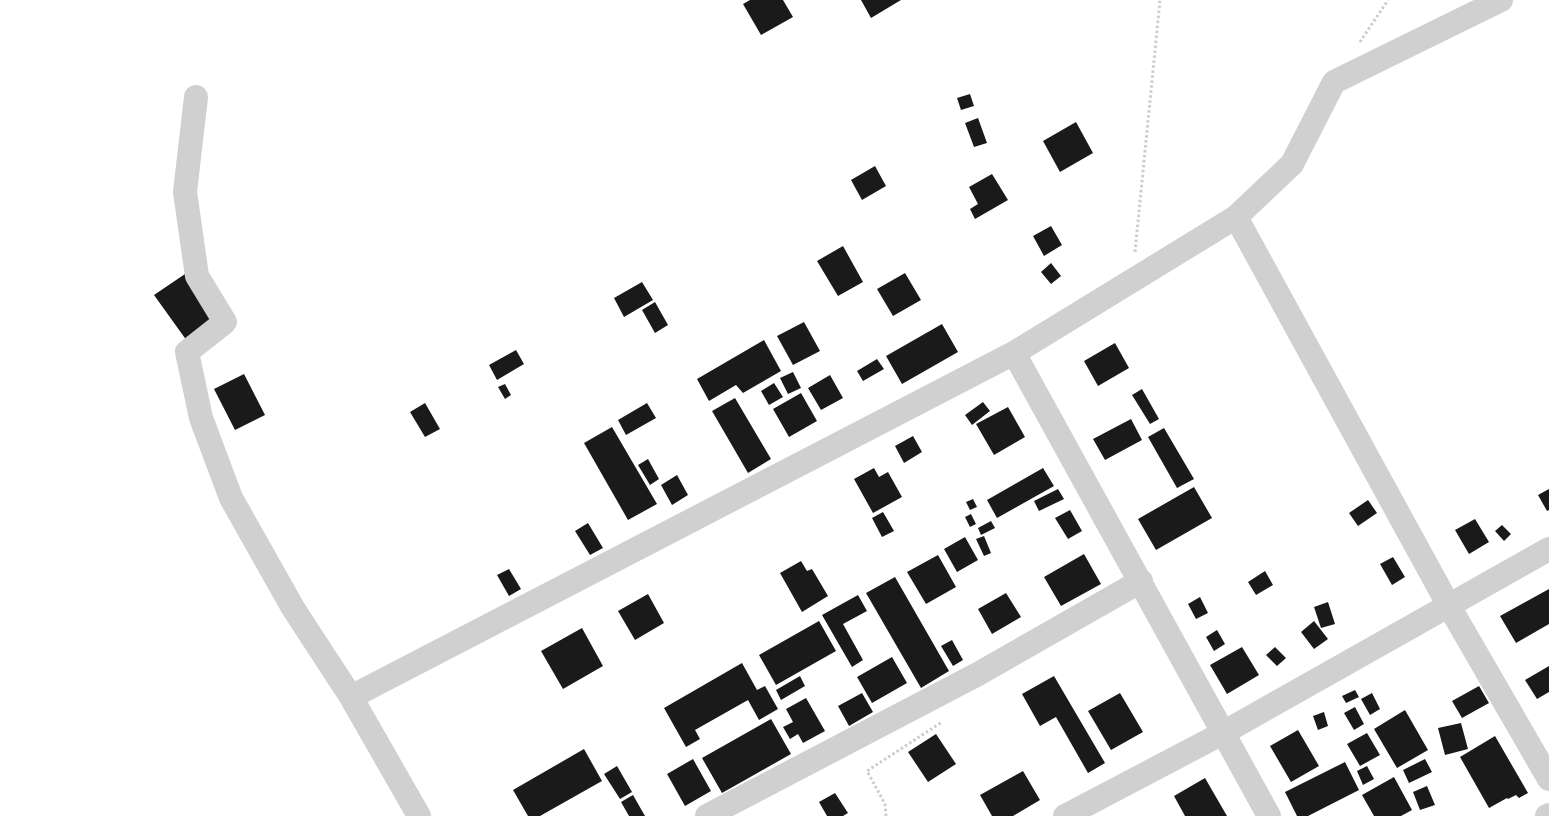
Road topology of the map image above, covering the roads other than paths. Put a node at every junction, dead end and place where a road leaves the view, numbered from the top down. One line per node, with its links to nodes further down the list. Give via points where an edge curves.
1 (1501, 0): 3 (street, via 1334,82 1292,164)
2 (196, 97): 8 (street, via 185,192 197,276 225,322 187,352 201,418 232,498 293,608)
3 (1236, 217): 4 (street); 7 (street)
4 (1014, 353): 6 (street); 8 (street)
5 (1549, 548): 7 (street)
6 (1141, 581): 9 (street); 12 (street, via 978,674)
7 (1449, 606): 9 (street); 10 (street)
8 (351, 697): 11 (street)
9 (1221, 734): 13 (street); 14 (street)
10 (1549, 779)
11 (419, 816)
12 (707, 816)
13 (1065, 816)
14 (1269, 816)

